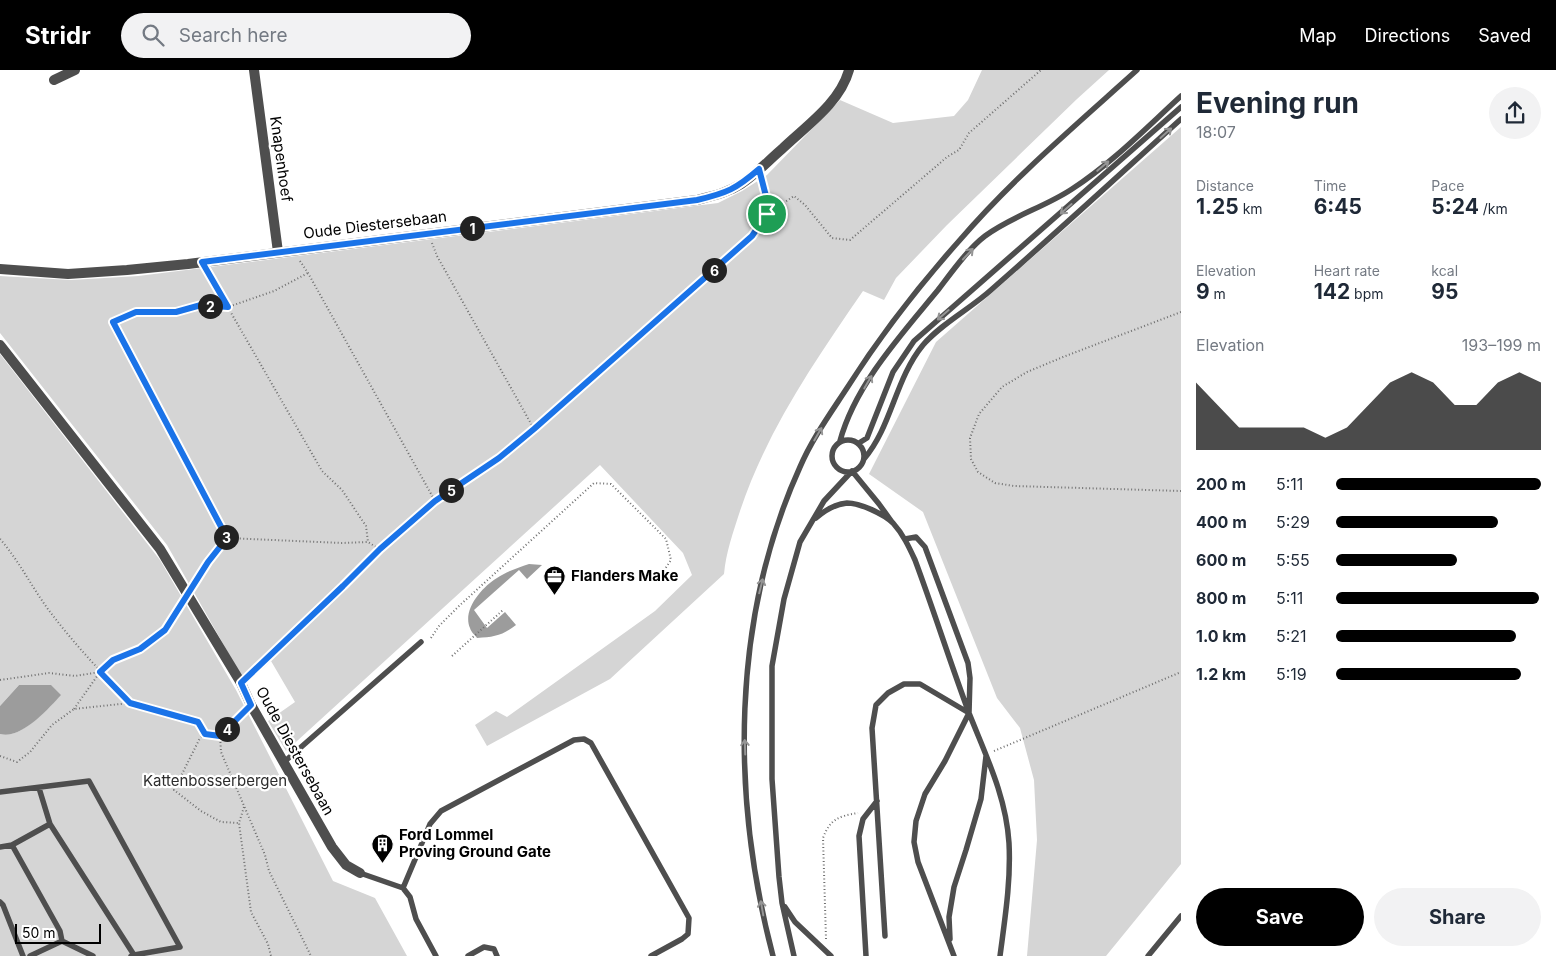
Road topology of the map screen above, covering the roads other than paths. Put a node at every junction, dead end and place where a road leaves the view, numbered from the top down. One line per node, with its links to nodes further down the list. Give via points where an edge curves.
1 (75, 70): 5 (street)
2 (254, 70): 9 (street, Knapenhoef)
3 (849, 70): 9 (street, Oude Diestersebaan, via 826,108 741,184 722,194 697,200)
4 (1137, 70): 46 (lane, one-way to 4, via 765,928 749,822 744,722 754,611 768,556 800,467 827,419 890,323 959,240)
5 (54, 80)
6 (1181, 96): 12 (lane, one-way to 6, via 843,428 876,368 959,263 984,237 1090,177)
7 (1181, 107): 13 (lane, one-way to 13, via 914,341 893,372 867,438)
8 (1181, 119): 14 (lane, one-way to 8, via 879,435 909,366 925,343 989,292)
9 (278, 252): 10 (street, Oude Diestersebaan, via 68,274)
10 (0, 270)
11 (0, 345): 22 (street, Oude Diestersebaan, via 160,549 241,683)
12 (840, 441): 13 (lane, via 849,439); 15 (lane, via 832,449 834,464 842,471)
13 (858, 444): 14 (lane)
14 (864, 458): 15 (lane)
15 (852, 471): 16 (lane); 17 (lane)
16 (810, 522): 17 (lane, via 826,510 847,503 878,513); 32 (lane, via 800,542 784,599 772,666 772,779)
17 (892, 522): 18 (lane)
18 (905, 538): 20 (lane, via 926,588); 20 (lane, via 916,537 926,548 965,654 970,678)
19 (421, 642): 22 (lane)
20 (969, 713): 21 (lane); 25 (lane, via 920,684 904,684 888,693 876,705 872,728); 36 (lane, via 926,794 916,821 914,842 918,862)
21 (986, 755): 36 (lane, via 981,799 954,887 949,917); 50 (lane, via 1003,805 1009,843 1009,884)
22 (284, 762): 29 (street, Oude Diestersebaan, via 332,847 346,865)
23 (39, 788): 24 (lane); 26 (lane); 38 (lane, via 90,782 180,947)
24 (0, 792)
25 (877, 801): 34 (lane); 48 (lane, via 863,818 859,836)
26 (50, 824): 27 (lane); 38 (lane)
27 (12, 845): 28 (lane); 35 (lane, via 60,931)
28 (0, 846)
29 (360, 873): 30 (lane)
30 (404, 888): 42 (lane); 45 (lane, via 430,824 442,812 574,740 584,739 591,743 689,918 688,934)
31 (0, 902): 39 (lane)
32 (782, 903): 37 (lane, via 795,922); 47 (lane)
33 (1181, 916): 51 (lane)
34 (885, 936)
35 (62, 941): 40 (lane); 41 (lane)
36 (950, 946): 49 (lane)
37 (828, 954)
38 (132, 955)
39 (23, 956)
40 (30, 956)
41 (93, 956)
42 (436, 956)
43 (468, 956): 44 (lane, via 484,947 494,950)
44 (497, 956)
45 (651, 956)
46 (773, 956)
47 (794, 956)
48 (866, 956)
49 (954, 956)
50 (1000, 956)
51 (1148, 956)

